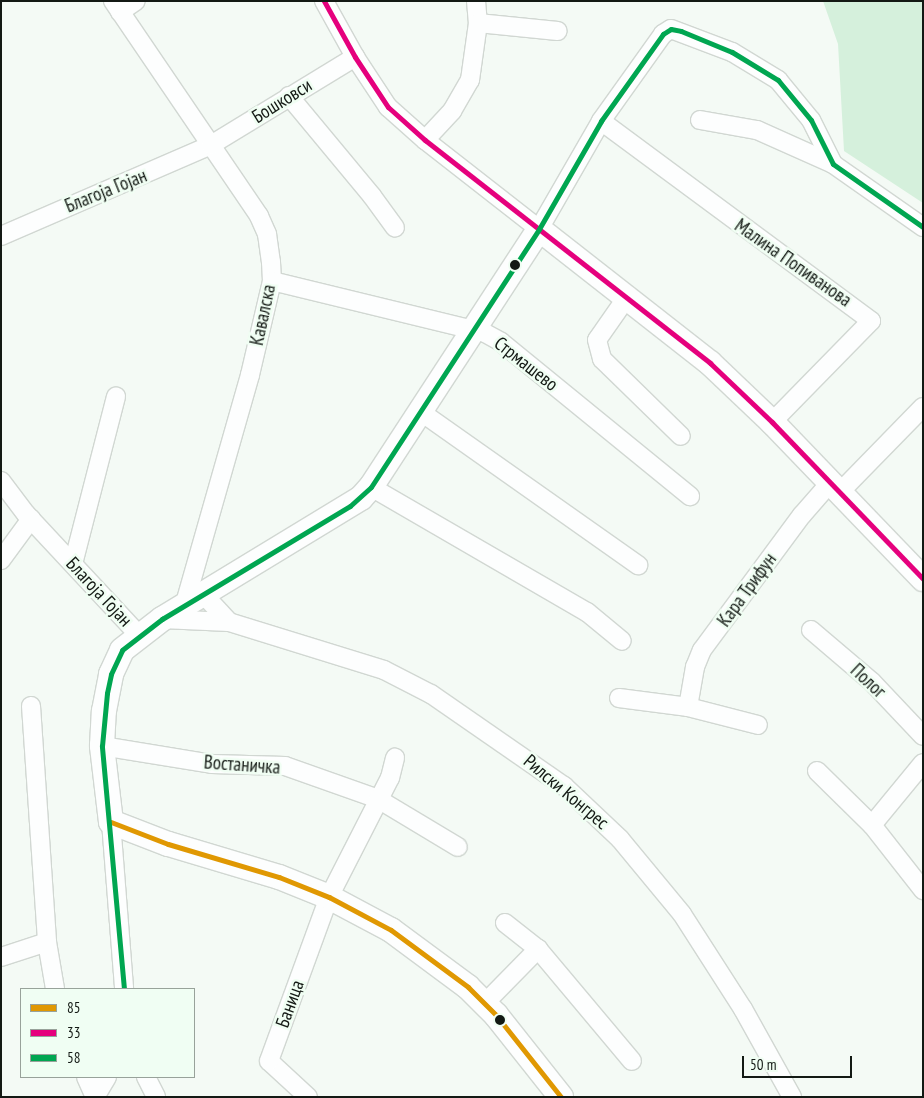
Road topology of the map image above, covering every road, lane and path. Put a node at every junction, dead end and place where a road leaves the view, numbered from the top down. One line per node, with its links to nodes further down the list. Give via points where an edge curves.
1 (136, 1): 4 (street)
2 (324, 1): 7 (street)
3 (476, 1): 5 (street)
4 (117, 7): 12 (street, Кавалска)
5 (478, 23): 6 (street); 11 (street, via 470,80 452,111)
6 (558, 31)
7 (354, 57): 8 (street, Бошковси); 11 (street, via 388,107)
8 (289, 96): 12 (street, Бошковси); 15 (street)
9 (700, 120): 13 (street, via 757,130)
10 (601, 121): 13 (street, via 663,34 671,29 732,52 778,80 812,120); 16 (street); 24 (street, Малина Попиванова, via 871,321)
11 (425, 140): 16 (street)
12 (211, 145): 17 (street, Благоја Гојан); 18 (street, Кавалска, via 259,216 267,234)
13 (833, 164): 14 (street)
14 (923, 227)
15 (395, 228)
16 (539, 229): 19 (street); 20 (street)
17 (1, 236)
18 (272, 281): 20 (street, Стрмашево); 35 (street, Кавалска)
19 (627, 297): 24 (street, via 710,363); 25 (street, via 596,340 602,360)
20 (474, 331): 22 (street); 29 (street, Стрмашево, via 501,342)
21 (116, 396): 32 (street)
22 (421, 412): 27 (street); 33 (street)
23 (921, 414): 28 (street, Кара Трифун)
24 (772, 422): 28 (street)
25 (681, 436)
26 (1, 481): 30 (street, Благоја Гојан)
27 (371, 487): 35 (street, via 350,506); 40 (street, via 587,612)
28 (834, 488): 34 (street); 43 (street, Кара Трифун, via 802,515 702,650 695,667)
29 (690, 496)
30 (31, 519): 31 (street); 32 (street, Благоја Гојан)
31 (1, 560)
32 (73, 564): 39 (street, Благоја Гојан)
33 (638, 565)
34 (923, 580)
35 (194, 601): 36 (street); 37 (street, Рилски Конгрес)
36 (162, 619): 37 (street, Рилски Конгрес); 39 (street)
37 (229, 622): 70 (street, Рилски Конгрес, via 384,670 431,694 564,786 620,839 682,914 743,1009)
38 (811, 630): 45 (street, Полог, via 872,682)
39 (139, 635): 46 (street, via 122,650 111,674)
40 (622, 641)
41 (619, 698): 43 (street)
42 (31, 706): 57 (street)
43 (688, 707): 44 (street)
44 (758, 725)
45 (923, 736)
46 (102, 746): 50 (street, Востаничка, via 212,764 285,766); 51 (street)
47 (395, 758): 50 (street, via 390,778)
48 (923, 763): 52 (street)
49 (817, 771): 52 (street)
50 (378, 799): 53 (street, Востаничка); 55 (street)
51 (111, 822): 55 (street, via 168,844 279,877); 61 (street)
52 (872, 826): 54 (street)
53 (458, 847)
54 (923, 890)
55 (329, 898): 62 (street, via 408,941 450,971); 68 (street, Баница, via 269,1061)
56 (505, 923): 58 (street)
57 (47, 942): 59 (street); 60 (street)
58 (538, 948): 62 (street); 63 (street)
59 (1, 957)
60 (55, 988)
61 (124, 988)
62 (485, 1003): 69 (street)
63 (632, 1062)
64 (86, 1078): 65 (street, via 94,1097)
65 (106, 1078)
66 (146, 1078): 67 (street)
67 (156, 1097)
68 (308, 1097)
69 (561, 1097)
70 (792, 1097)

